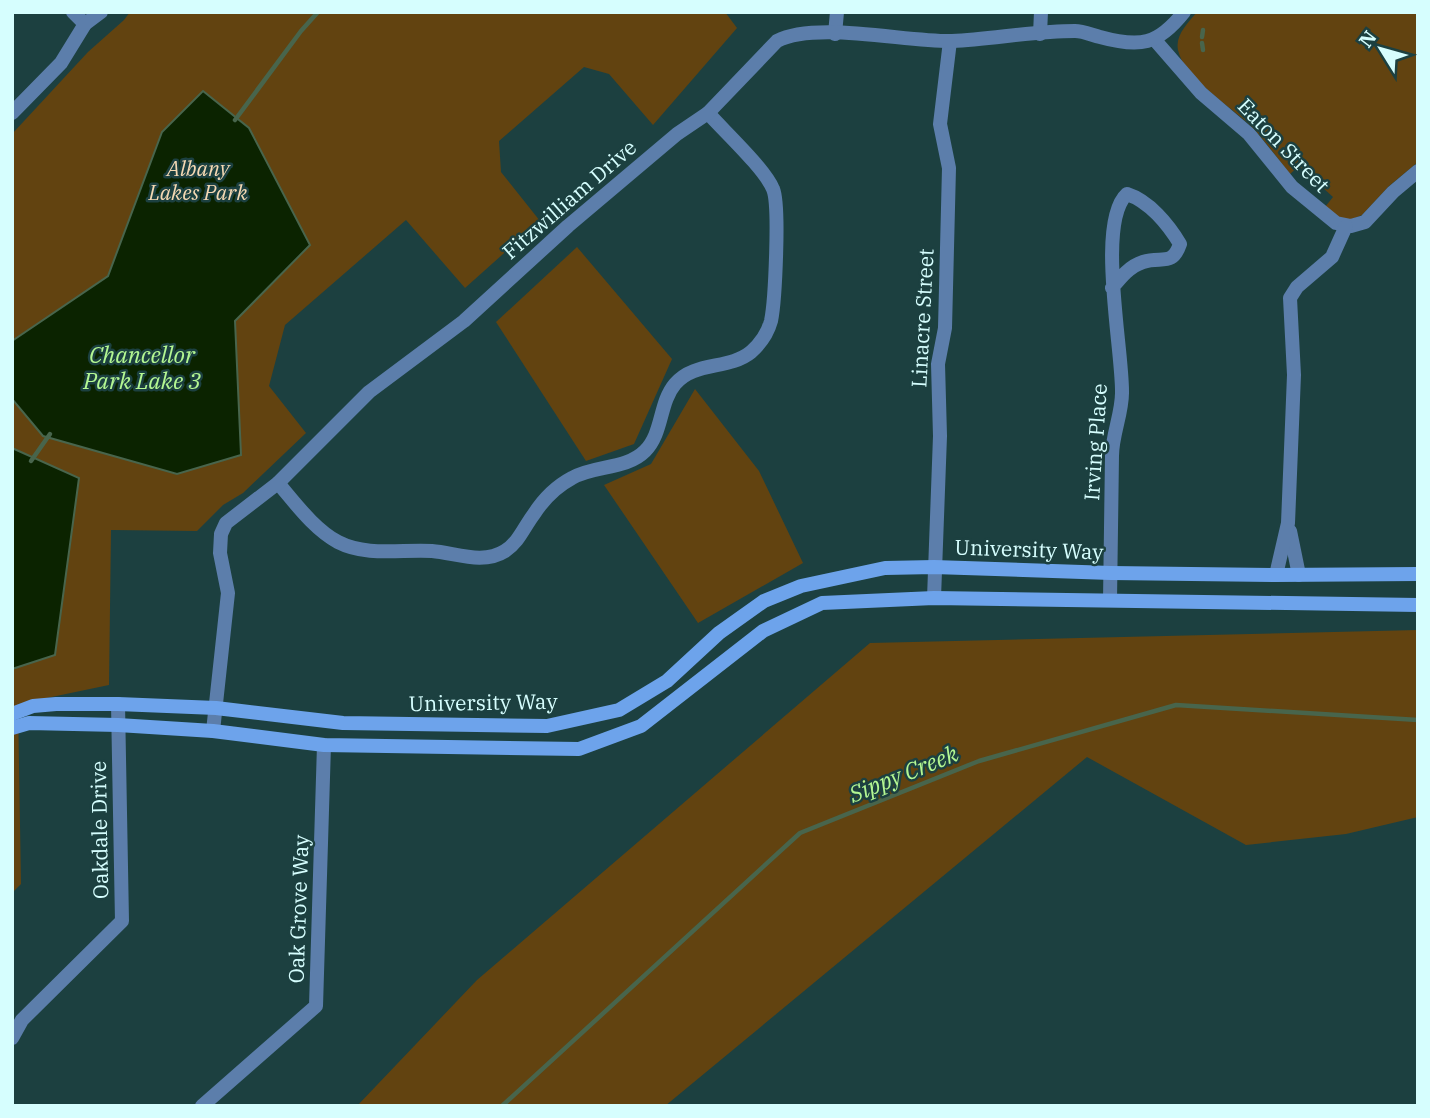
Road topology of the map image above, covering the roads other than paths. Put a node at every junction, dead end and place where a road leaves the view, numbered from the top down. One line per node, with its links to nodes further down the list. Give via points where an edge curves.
1 (73, 12): 6 (street)
2 (101, 12): 6 (street)
3 (837, 12): 7 (street)
4 (1041, 12): 8 (street)
5 (1184, 12): 9 (street)
6 (85, 24): 11 (street, via 61,63)
7 (835, 34): 10 (street, Fitzwilliam Drive); 12 (street, Fitzwilliam Drive, via 813,32 777,41)
8 (1041, 34): 9 (street, Fitzwilliam Drive, via 1078,31 1127,43); 10 (street, Fitzwilliam Drive)
9 (1161, 36): 14 (street, Eaton Street, via 1201,93 1249,134 1292,187)
10 (950, 41): 18 (street, Linacre Street, via 940,124 949,168 945,328 938,364)
11 (12, 113)
12 (708, 113): 16 (street, Fitzwilliam Drive, via 578,218 456,328 369,392); 16 (street, via 773,188 777,223 771,321 754,350 741,359 694,371 676,382 645,451 621,464 566,481 544,501 519,539 502,553 474,558 345,545 325,533)
13 (1418, 171): 14 (street, via 1365,222)
14 (1341, 225): 17 (street, via 1321,266 1294,289 1289,302 1294,375)
15 (1112, 288): 15 (street, Irving Place, via 1115,217 1127,194 1138,198 1171,229 1180,244 1170,260 1141,262); 19 (street, Irving Place, via 1122,394 1112,453)
16 (278, 484): 28 (street, Fitzwilliam Drive, via 235,515 220,534 228,593)
17 (1288, 523): 21 (street); 22 (street)
18 (934, 567): 19 (street, University Way); 23 (street, Linacre Street); 28 (street, University Way, via 885,568 833,578 764,601 719,633 667,681 619,710 547,726 343,723)
19 (1111, 573): 21 (street, University Way); 24 (street, Irving Place)
20 (1418, 574): 22 (street, University Way)
21 (1276, 575): 22 (street, University Way); 25 (street)
22 (1299, 575): 25 (street)
23 (934, 598): 24 (street, University Way); 33 (street, University Way, via 822,603 763,631 641,726 579,748)
24 (1110, 600): 25 (street, University Way)
25 (1287, 603): 26 (street, University Way)
26 (1418, 605)
27 (118, 704): 28 (street, University Way); 29 (street, University Way, via 33,706); 30 (street, Oakdale Drive)
28 (216, 708): 32 (street, Fitzwilliam Drive)
29 (12, 714)
30 (118, 725): 31 (street, University Way, via 29,723); 32 (street, University Way); 34 (street, Oakdale Drive, via 121,921 22,1020)
31 (12, 727)
32 (213, 731): 33 (street, University Way)
33 (324, 745): 35 (street, Oak Grove Way, via 316,1006)
34 (12, 1038)
35 (202, 1106)

